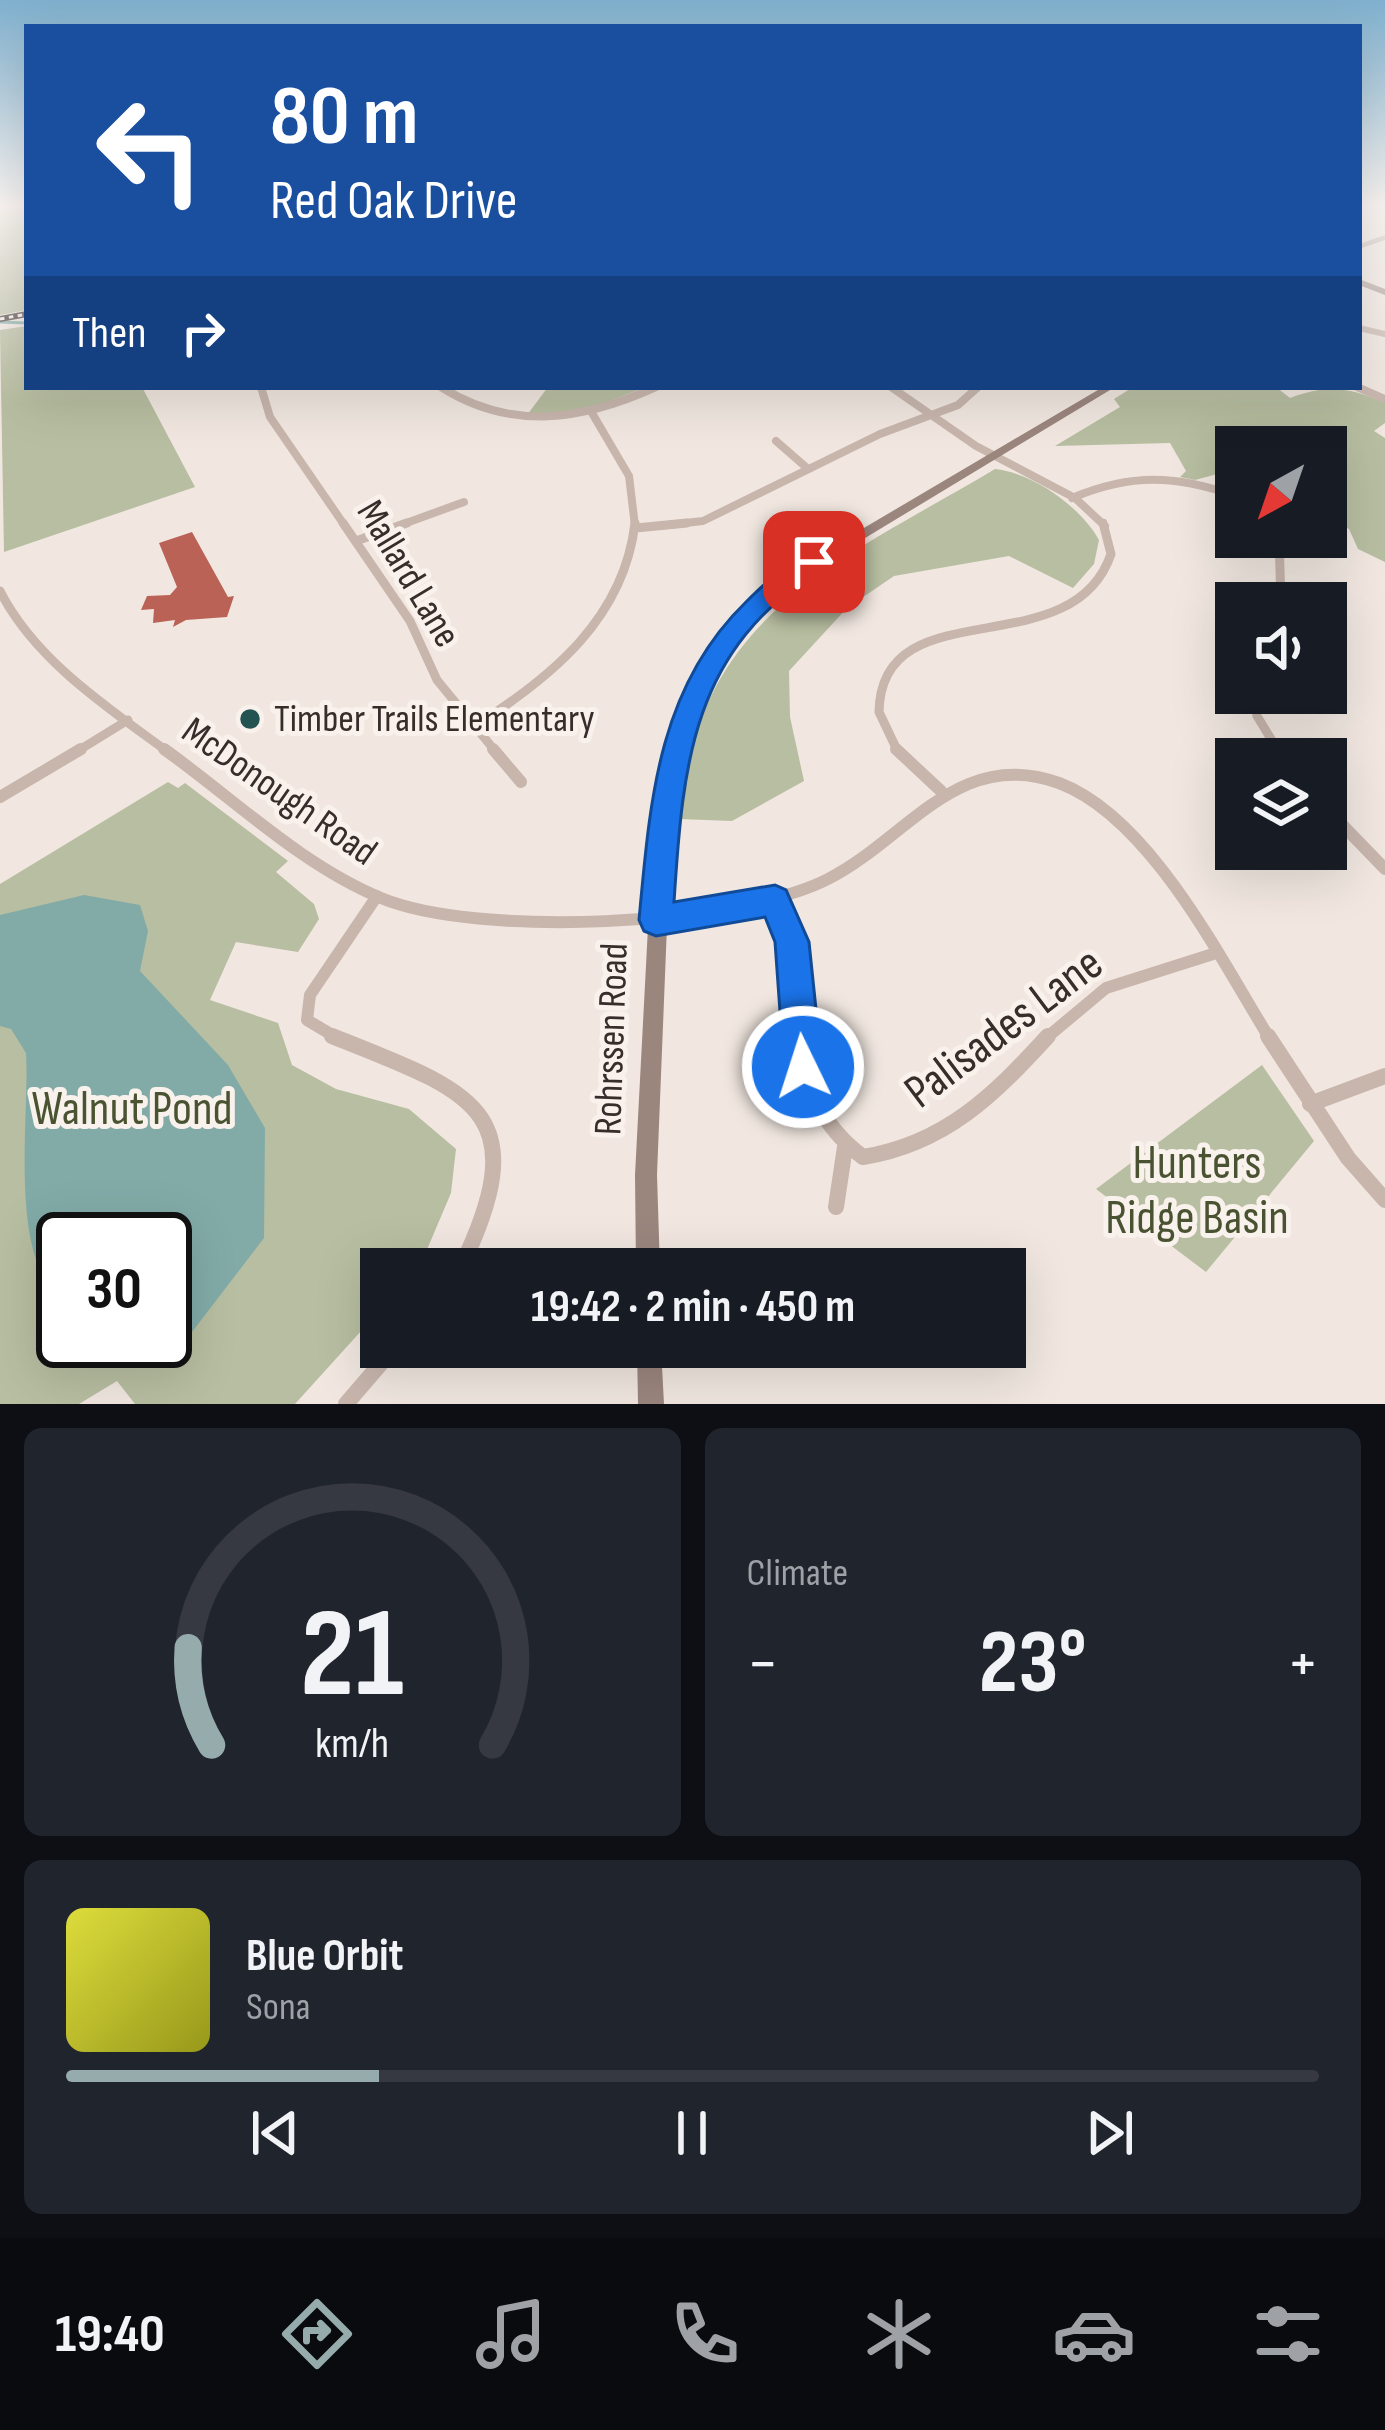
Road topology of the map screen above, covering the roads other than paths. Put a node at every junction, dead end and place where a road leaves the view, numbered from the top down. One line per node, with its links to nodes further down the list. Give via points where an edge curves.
1 (262, 390): 16 (street, Mallard Lane, via 270,418)
2 (445, 390): 7 (street, via 502,414)
3 (649, 390): 7 (street)
4 (895, 390): 8 (street)
5 (973, 390): 8 (street)
6 (1105, 390): 10 (street, Rohrssen Road)
7 (592, 413): 15 (street, via 632,485)
8 (930, 417): 10 (street); 11 (street)
9 (776, 441): 11 (street)
10 (992, 455): 13 (street); 27 (street, Rohrssen Road, via 779,584 730,633 691,697 667,784)
11 (807, 469): 15 (street, via 703,521)
12 (1215, 489): 13 (street, via 1125,475)
13 (1072, 497): 21 (street, via 1112,539 1111,558 1088,595 1052,616 922,642 887,666 878,706 884,726 896,750)
14 (464, 502): 16 (street)
15 (635, 528): 19 (street, via 625,575 565,662)
16 (356, 542): 19 (street, Mallard Lane, via 410,621 437,680)
17 (0, 591): 18 (street, McDonough Road, via 8,615 31,640)
18 (128, 720): 22 (street); 25 (street, McDonough Road)
19 (476, 725): 20 (street, Mallard Lane)
20 (521, 782)
21 (941, 791): 26 (street, McDonough Road, via 829,880); 28 (street, via 976,775 1015,774 1095,801 1130,830)
22 (0, 796)
23 (1347, 830): 24 (street)
24 (1385, 869)
25 (376, 896): 27 (street, McDonough Road, via 447,914); 34 (street, via 310,995 307,1020 470,1100 498,1156 489,1220)
26 (775, 900): 27 (street, McDonough Road); 31 (street, via 792,942 803,1067 828,1132)
27 (656, 920): 35 (street, Rohrssen Road)
28 (1213, 954): 30 (street); 31 (street, Palisades Lane, via 1093,995 997,1093 902,1153 863,1157)
29 (1385, 1076): 30 (street)
30 (1310, 1104): 32 (street)
31 (845, 1147): 33 (street)
32 (1385, 1200)
33 (836, 1207)
34 (472, 1248)
35 (648, 1248)
36 (376, 1368): 38 (street)
37 (649, 1368): 39 (street)
38 (346, 1404)
39 (650, 1404)

